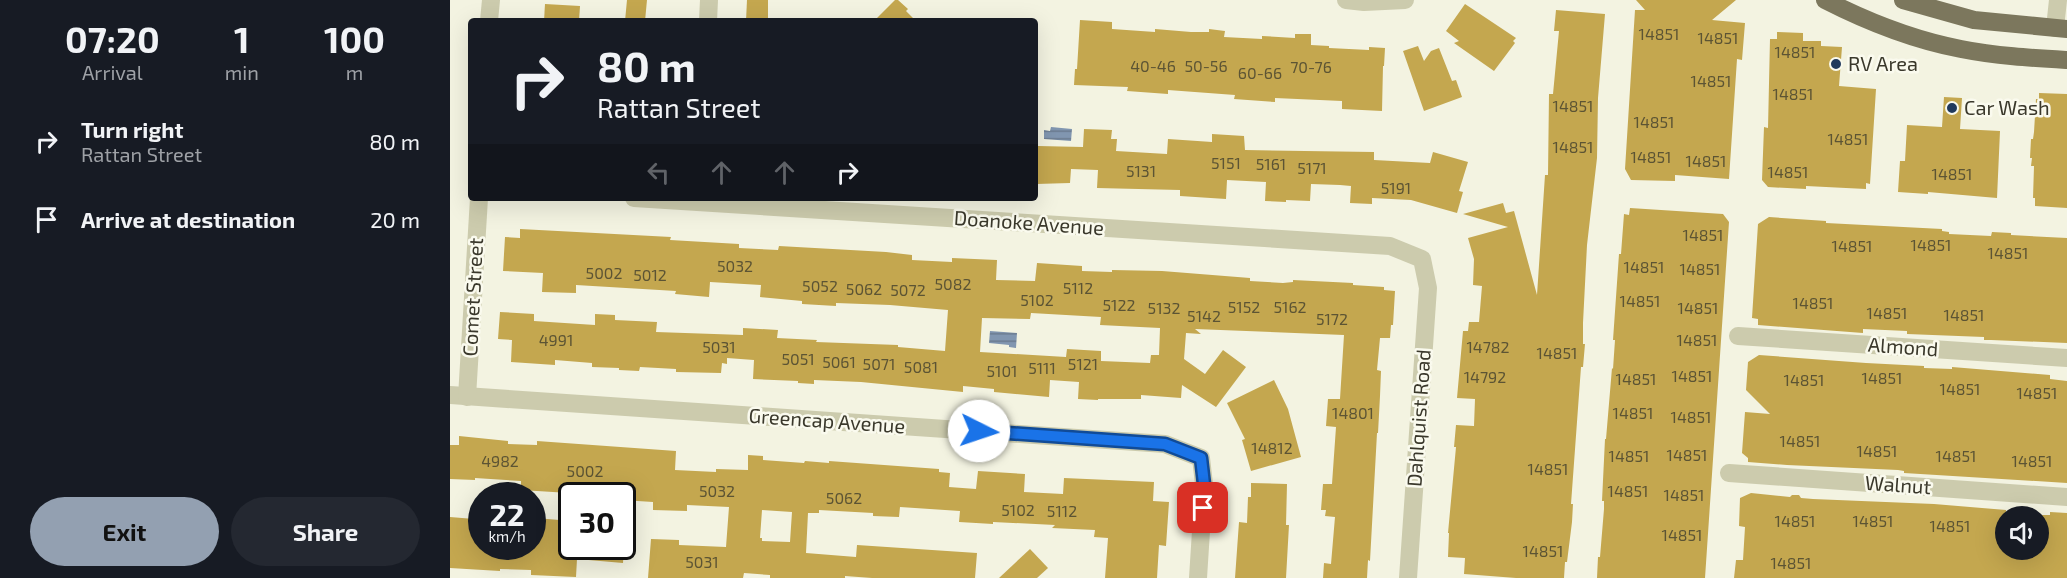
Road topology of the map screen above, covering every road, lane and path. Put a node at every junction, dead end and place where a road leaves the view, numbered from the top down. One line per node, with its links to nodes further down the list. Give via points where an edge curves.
1 (491, 0): 8 (street)
2 (709, 0): 9 (street)
3 (1346, 0): 4 (street)
4 (1405, 0)
5 (1826, 0): 11 (main road, via 1932,42 1975,52)
6 (1903, 0): 10 (main road, via 1974,20)
7 (2058, 0): 10 (street)
8 (489, 18)
9 (708, 18)
10 (2061, 28)
11 (2067, 60)
12 (479, 201): 17 (street, Comet Street)
13 (711, 201): 14 (street, Doanoke Avenue, via 1390,246)
14 (1422, 259): 21 (street, Dahlquist Road, via 1428,288)
15 (1738, 336): 16 (street, Almond)
16 (2067, 358)
17 (458, 396): 20 (street, Greencap Avenue, via 1165,444 1201,458 1204,484)
18 (1729, 473): 19 (street, Walnut)
19 (2067, 497)
20 (1198, 578)
21 (1408, 578)

